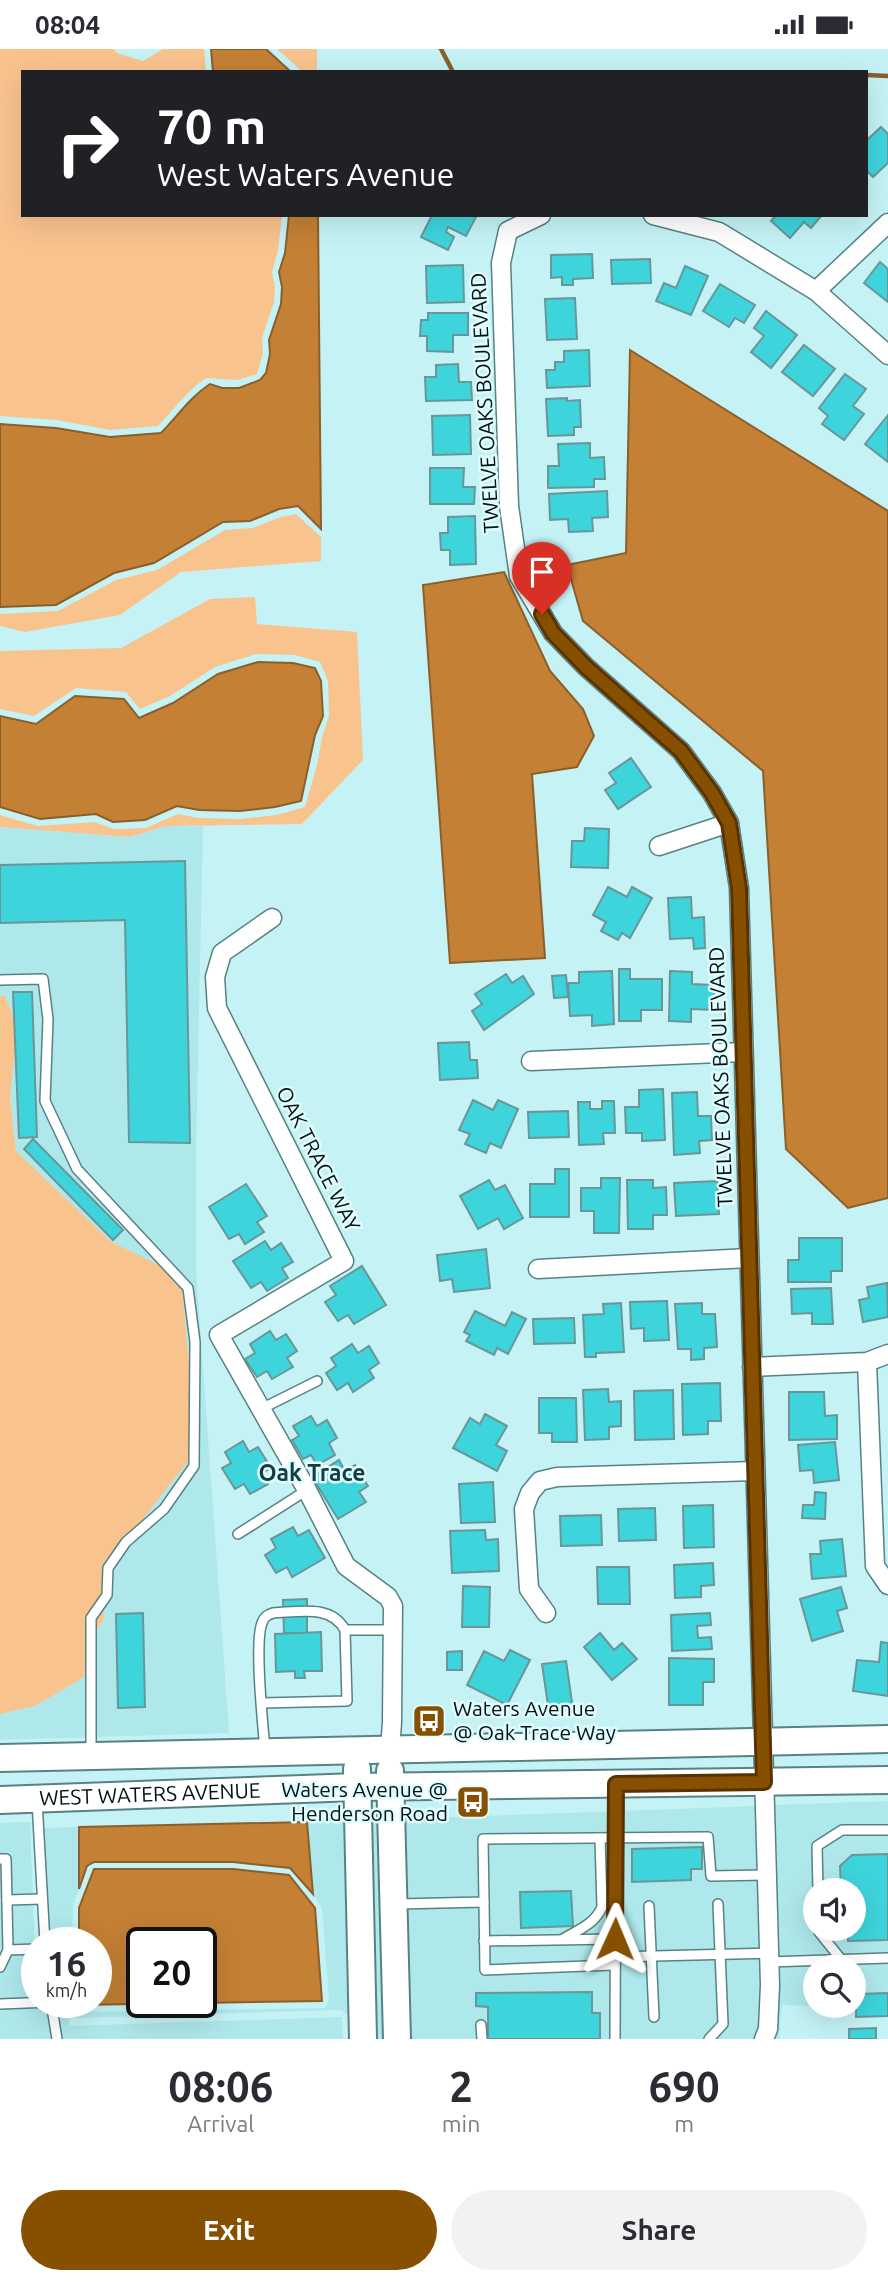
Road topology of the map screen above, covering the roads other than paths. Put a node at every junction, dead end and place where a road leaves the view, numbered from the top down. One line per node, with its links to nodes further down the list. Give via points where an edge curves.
1 (537, 217): 6 (street, TWELVE OAKS BOULEVARD, via 508,231 501,263 509,506 519,576 553,633 681,751)
2 (661, 217): 4 (street, via 719,232)
3 (888, 223): 4 (street)
4 (816, 291): 5 (street)
5 (888, 355)
6 (729, 823): 7 (street); 10 (street, TWELVE OAKS BOULEVARD, via 739,888)
7 (659, 846)
8 (272, 918): 18 (street, OAK TRACE WAY, via 222,953 215,977 217,1007 344,1261 219,1335)
9 (0, 980): 32 (lane, via 43,979 48,1020 45,1101 77,1170 188,1287 193,1328 194,1466 164,1509 126,1542 107,1568 107,1595 91,1618)
10 (743, 1052): 11 (street); 12 (street, TWELVE OAKS BOULEVARD)
11 (531, 1061)
12 (749, 1258): 13 (street); 16 (street, TWELVE OAKS BOULEVARD)
13 (538, 1269)
14 (888, 1353): 15 (street)
15 (867, 1362): 16 (street); 22 (street, via 875,1566)
16 (752, 1367): 19 (street, TWELVE OAKS BOULEVARD)
17 (317, 1381): 18 (lane)
18 (261, 1409): 20 (street, OAK TRACE WAY)
19 (755, 1471): 23 (street, via 540,1481 524,1509 529,1589); 28 (street, TWELVE OAKS BOULEVARD)
20 (307, 1490): 21 (lane); 25 (street, OAK TRACE WAY, via 346,1566 388,1597 393,1606)
21 (238, 1534)
22 (888, 1585)
23 (546, 1613)
24 (345, 1630): 25 (lane); 26 (lane, via 347,1701); 26 (lane, via 326,1612 268,1615 259,1638)
25 (393, 1630): 29 (street, OAK TRACE WAY)
26 (262, 1703): 31 (lane)
27 (888, 1739): 28 (main road, WEST WATERS AVENUE)
28 (762, 1740): 29 (main road, WEST WATERS AVENUE); 35 (street, TWELVE OAKS BOULEVARD)
29 (390, 1749): 30 (main road, WEST WATERS AVENUE); 38 (main road)
30 (357, 1750): 31 (main road, WEST WATERS AVENUE); 37 (main road)
31 (265, 1751): 32 (main road, WEST WATERS AVENUE)
32 (91, 1756): 33 (main road, WEST WATERS AVENUE)
33 (0, 1758)
34 (888, 1780): 35 (main road, WEST WATERS AVENUE)
35 (764, 1782): 36 (main road, WEST WATERS AVENUE); 45 (street, TWELVE OAKS BOULEVARD)
36 (616, 1784): 38 (main road, WEST WATERS AVENUE); 43 (lane)
37 (357, 1787): 38 (main road, WEST WATERS AVENUE); 39 (main road, WEST WATERS AVENUE); 75 (main road)
38 (390, 1788): 50 (main road)
39 (37, 1798): 40 (main road, WEST WATERS AVENUE); 47 (lane)
40 (0, 1800)
41 (888, 1830): 46 (lane, via 842,1830 817,1846)
42 (600, 1837): 43 (lane); 49 (lane, via 483,1839); 55 (lane, via 602,1907 590,1924)
43 (615, 1837): 45 (lane, via 708,1836 711,1877); 54 (lane)
44 (0, 1859): 48 (lane, via 6,1859)
45 (767, 1875): 62 (street, TWELVE OAKS BOULEVARD)
46 (818, 1878)
47 (42, 1899): 48 (lane); 53 (lane)
48 (7, 1900): 58 (lane)
49 (484, 1902): 50 (lane); 56 (lane)
50 (393, 1904): 76 (main road)
51 (718, 1905): 60 (lane)
52 (649, 1906): 64 (lane)
53 (44, 1927)
54 (615, 1939): 55 (lane); 67 (lane)
55 (562, 1940): 56 (lane)
56 (484, 1941): 67 (lane, via 485,1970)
57 (826, 1941): 61 (lane)
58 (8, 1950): 59 (lane); 68 (lane)
59 (21, 1950)
60 (720, 1955): 62 (lane); 64 (lane); 79 (lane, via 723,2024)
61 (837, 1955)
62 (769, 1957): 63 (lane); 80 (street, TWELVE OAKS BOULEVARD)
63 (803, 1957)
64 (650, 1958): 67 (lane); 71 (lane)
65 (866, 1958): 66 (lane)
66 (888, 1958)
67 (615, 1961): 78 (lane)
68 (0, 1967)
69 (21, 2003): 70 (lane)
70 (0, 2004)
71 (654, 2017)
72 (54, 2018): 74 (lane)
73 (481, 2025): 77 (lane)
74 (57, 2039)
75 (363, 2039)
76 (397, 2039)
77 (482, 2039)
78 (615, 2039)
79 (709, 2039)
80 (764, 2039)

